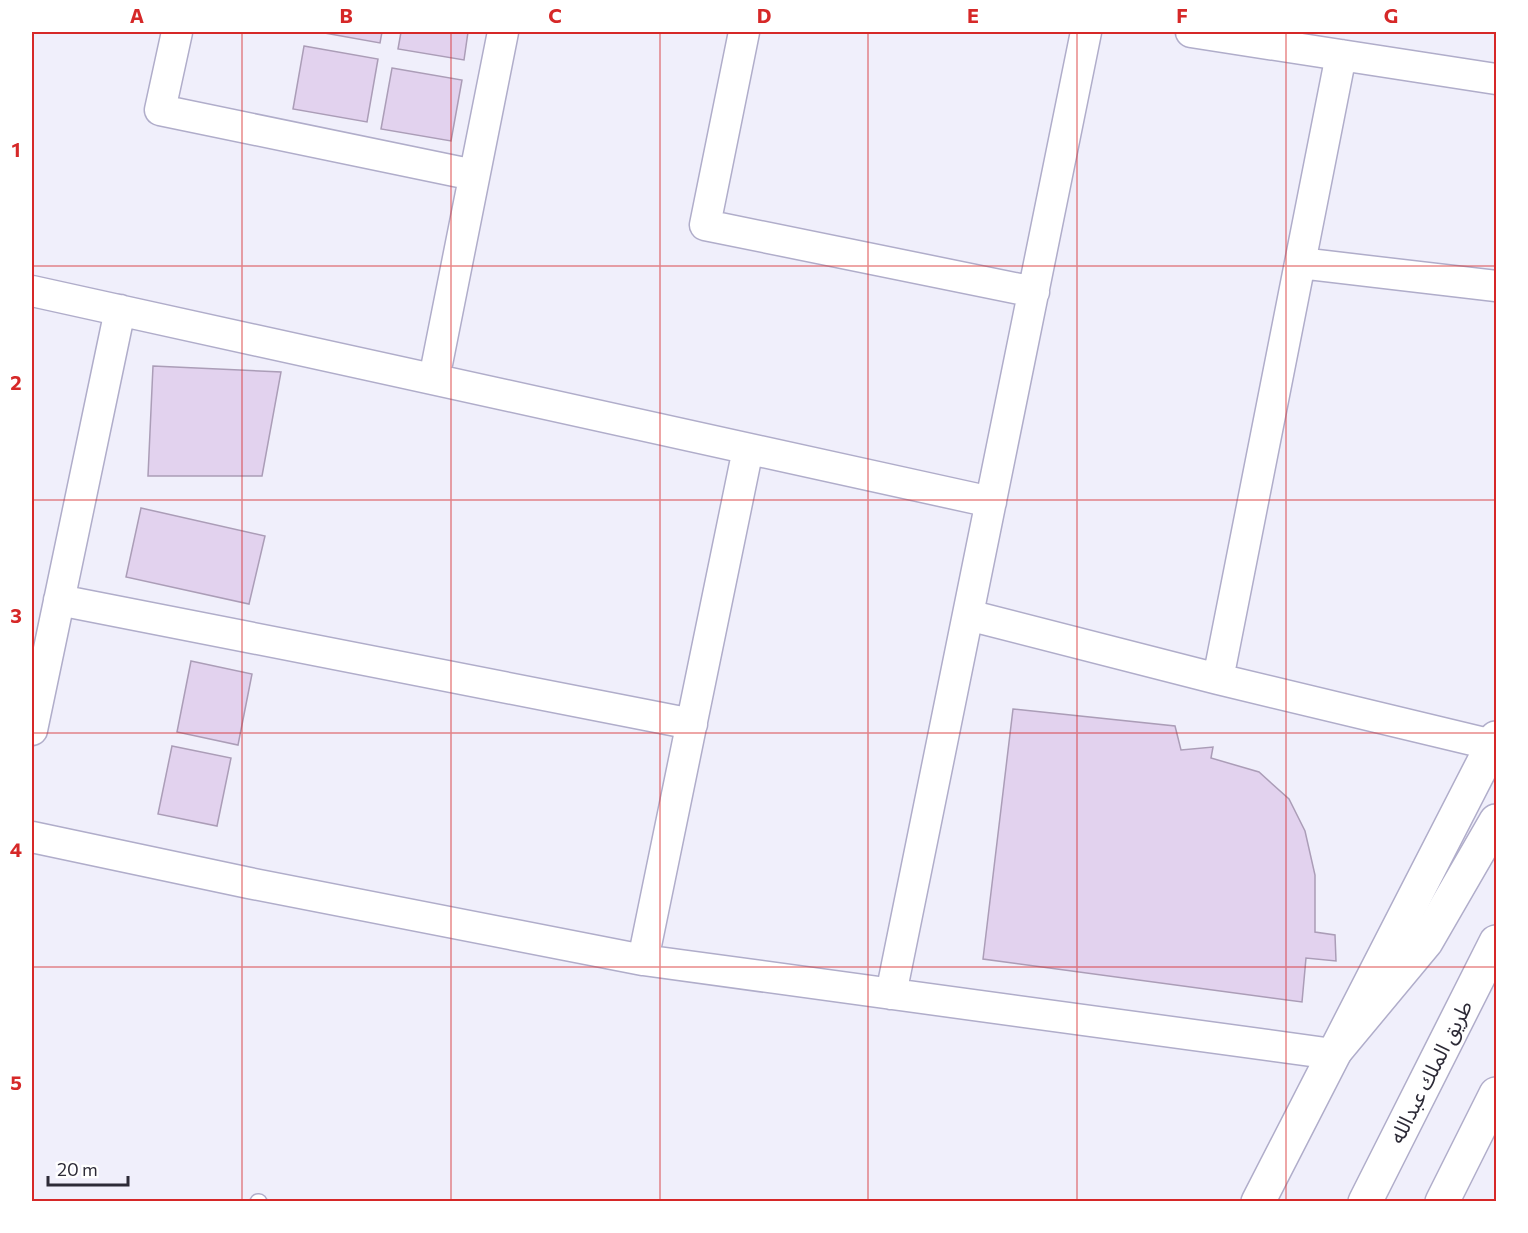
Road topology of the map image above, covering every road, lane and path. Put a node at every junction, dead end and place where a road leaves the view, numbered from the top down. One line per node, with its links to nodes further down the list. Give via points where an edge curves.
1 (177, 32): 8 (street, via 160,110)
2 (502, 32): 8 (street)
3 (744, 32): 12 (street, via 705,225)
4 (1086, 32): 12 (street)
5 (1191, 32): 6 (street)
6 (1341, 55): 7 (street); 9 (street)
7 (1497, 79)
8 (474, 175): 14 (street)
9 (1300, 263): 10 (street); 19 (street)
10 (1497, 286)
11 (32, 291): 13 (street)
12 (1034, 292): 16 (street)
13 (120, 310): 14 (street); 17 (street)
14 (434, 379): 15 (street)
15 (748, 449): 16 (street); 20 (street)
16 (991, 502): 18 (street)
17 (59, 600): 20 (street); 21 (street)
18 (968, 615): 19 (street); 27 (street)
19 (1218, 680): 22 (street)
20 (692, 724): 26 (street)
21 (32, 730)
22 (1495, 741): 28 (main road)
23 (1497, 821): 28 (main road, via 1426,942)
24 (32, 837): 26 (street)
25 (1497, 942): 31 (main road, طريق الملك عبدالله)
26 (643, 960): 27 (street)
27 (891, 994): 28 (street)
28 (1333, 1054): 30 (main road)
29 (1497, 1094): 32 (main road)
30 (1258, 1202)
31 (1365, 1202)
32 (1442, 1202)

